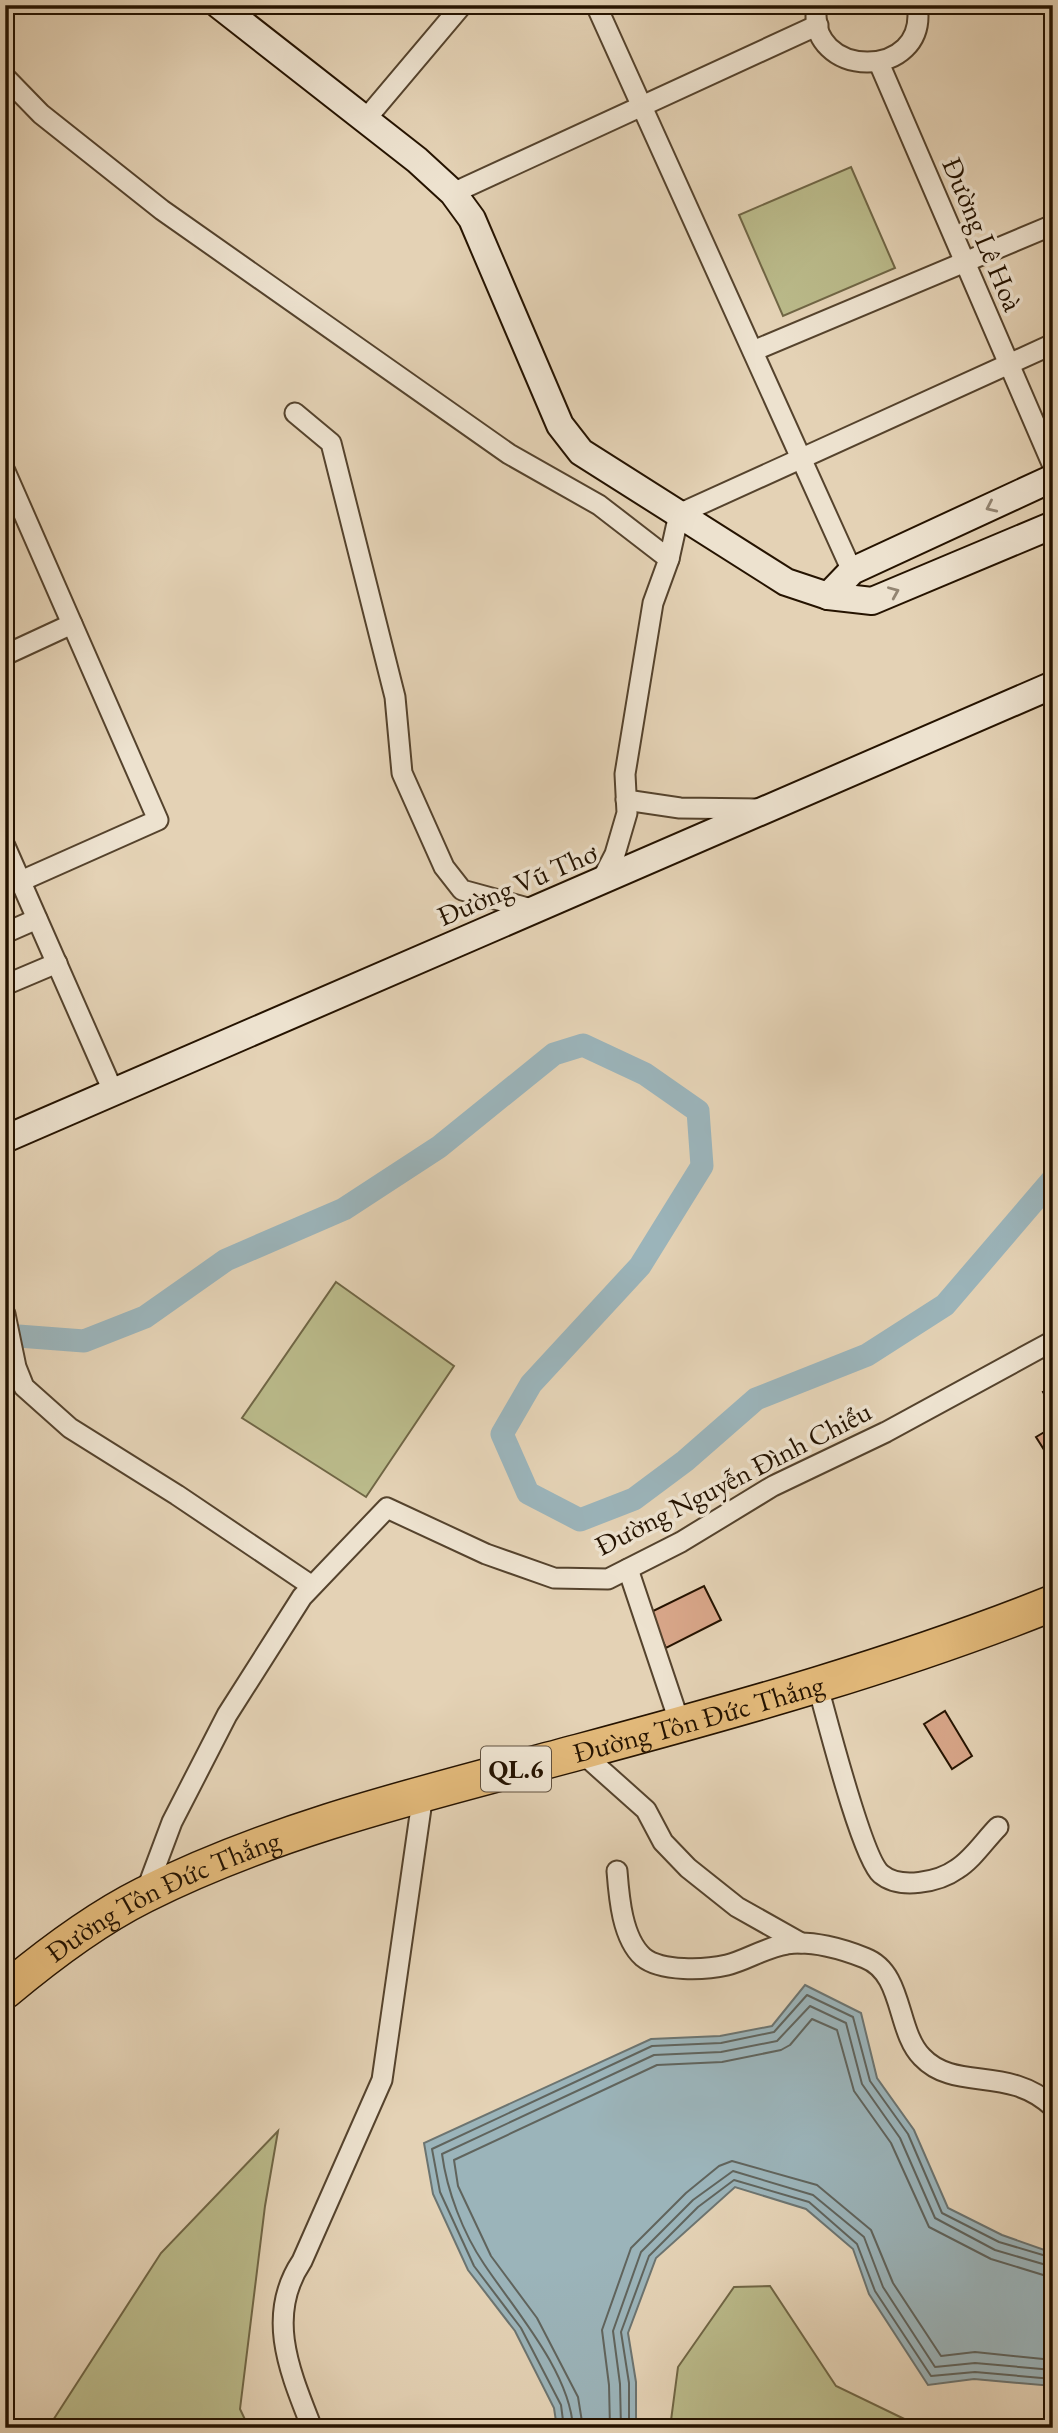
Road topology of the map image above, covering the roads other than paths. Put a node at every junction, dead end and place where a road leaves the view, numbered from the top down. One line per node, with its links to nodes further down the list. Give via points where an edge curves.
1 (219, 5): 9 (street)
2 (462, 5): 9 (street)
3 (596, 5): 8 (street)
4 (917, 5): 6 (street, via 915,30 907,45)
5 (818, 15): 6 (street, via 824,39 848,60); 8 (street)
6 (878, 63): 12 (street, Đường Lê Hoà)
7 (5, 77): 23 (street, via 41,114 162,210 509,454 599,505)
8 (642, 106): 10 (street); 14 (street)
9 (365, 120): 10 (street)
10 (453, 193): 21 (street, via 472,219 560,425 581,452)
11 (1053, 225): 12 (street)
12 (965, 262): 14 (street); 15 (street, Đường Lê Hoà)
13 (1053, 344): 15 (street)
14 (752, 351): 17 (street)
15 (1009, 364): 17 (street); 18 (street, Đường Lê Hoà)
16 (295, 413): 34 (street, via 331,443 395,697 402,773 444,867 461,890)
17 (801, 458): 21 (street); 24 (street)
18 (1053, 466)
19 (5, 471): 26 (street)
20 (1053, 478): 24 (street, one-way to 24)
21 (679, 514): 23 (street); 25 (street, via 786,582)
22 (1053, 524): 25 (street, one-way to 22, via 872,601)
23 (669, 559): 29 (street, via 653,603 625,774)
24 (852, 571): 25 (street)
25 (828, 596)
26 (72, 624): 27 (street); 32 (street, via 158,820)
27 (5, 655)
28 (1053, 685): 30 (street, Đường Vũ Thơ)
29 (626, 800): 30 (street, via 680,808); 33 (street, via 615,854)
30 (772, 809): 33 (street, Đường Vũ Thơ)
31 (5, 846): 32 (street)
32 (21, 881): 35 (street)
33 (600, 883): 34 (street, Đường Vũ Thơ)
34 (535, 910): 39 (street, Đường Vũ Thơ)
35 (37, 919): 36 (street); 37 (street)
36 (5, 933)
37 (57, 963): 38 (street); 39 (street)
38 (5, 985)
39 (113, 1090): 40 (street, Đường Vũ Thơ)
40 (5, 1139)
41 (5, 1314): 44 (street, via 24,1387 70,1428)
42 (1053, 1341): 43 (street, Đường Nguyễn Đình Chiểu, via 886,1432 773,1486)
43 (628, 1569): 44 (street, Đường Nguyễn Đình Chiểu, via 608,1579 554,1578 486,1554 387,1508); 47 (street)
44 (312, 1586): 52 (street, Đường Nguyễn Đình Chiểu, via 227,1715 172,1822)
45 (1053, 1603): 46 (highway, Đường Tôn Đức Thắng / QL.6, via 958,1642)
46 (818, 1687): 47 (highway, Đường Tôn Đức Thắng / QL.6); 50 (street, via 860,1831 880,1873 898,1882 944,1877 960,1868)
47 (680, 1724): 48 (highway, Đường Tôn Đức Thắng / QL.6)
48 (582, 1752): 49 (highway, Đường Tôn Đức Thắng / QL.6); 53 (street, via 646,1810 663,1842 688,1868 737,1907)
49 (423, 1794): 52 (highway, Đường Tôn Đức Thắng / QL.6, via 248,1852); 56 (street, via 382,2080 291,2278 282,2309 286,2363)
50 (998, 1827)
51 (617, 1871): 53 (street, via 632,1939 643,1956 658,1964 727,1965 785,1944)
52 (144, 1895): 54 (highway, Đường Tôn Đức Thắng / QL.6, via 43,1959)
53 (801, 1943): 55 (street, via 869,1959 881,1969 900,2006 911,2043 935,2068 955,2076 1026,2087)
54 (5, 1991)
55 (1053, 2107)
56 (312, 2428)

